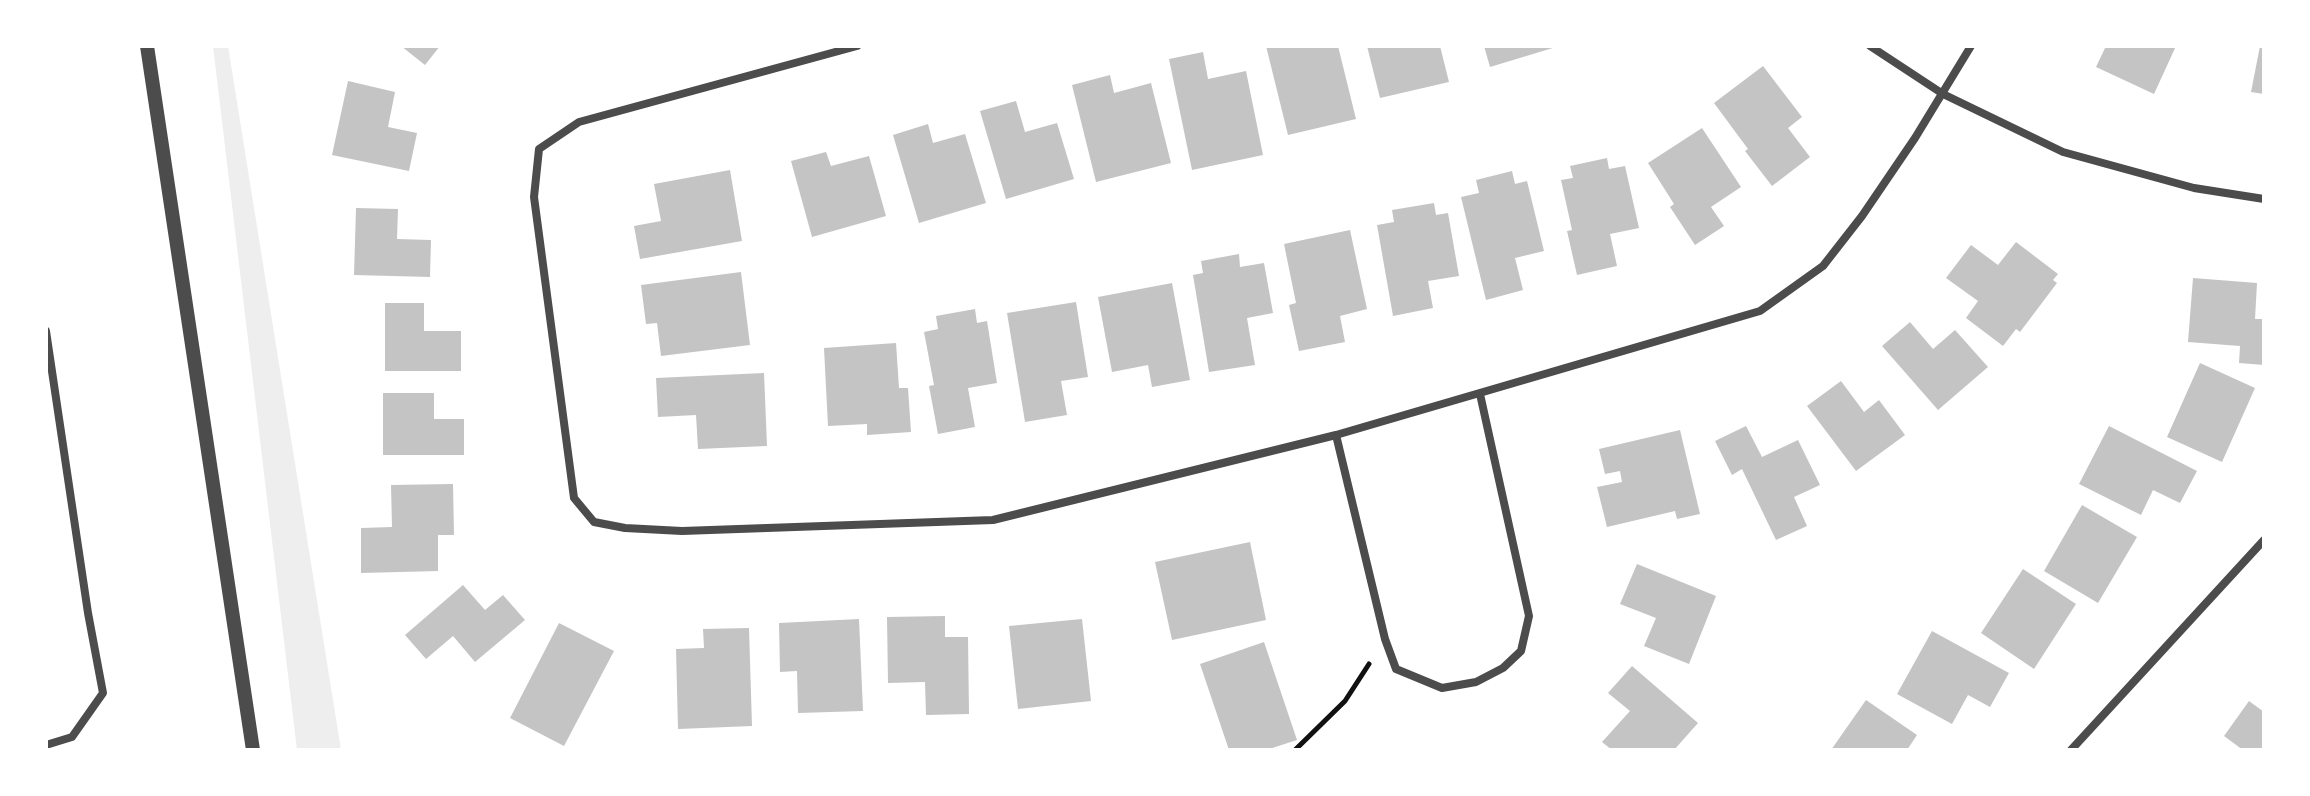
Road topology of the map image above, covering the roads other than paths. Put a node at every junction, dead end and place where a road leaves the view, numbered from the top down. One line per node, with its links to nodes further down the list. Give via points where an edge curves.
1 (147, 46): 12 (street)
2 (857, 46): 9 (street, via 579,122 539,149 534,197 574,498 594,522 682,531 993,520)
3 (1870, 46): 5 (street)
4 (1971, 46): 5 (street)
5 (1943, 94): 6 (street, via 2063,152 2194,188); 8 (street, via 1823,266 1760,311)
6 (2264, 199)
7 (46, 331): 11 (street, via 103,693 72,737)
8 (1480, 394): 9 (street); 9 (street, via 1529,616 1521,651 1476,682 1442,688 1396,669)
9 (1336, 435)
10 (2264, 540): 13 (street)
11 (46, 745)
12 (253, 750)
13 (2071, 750)

